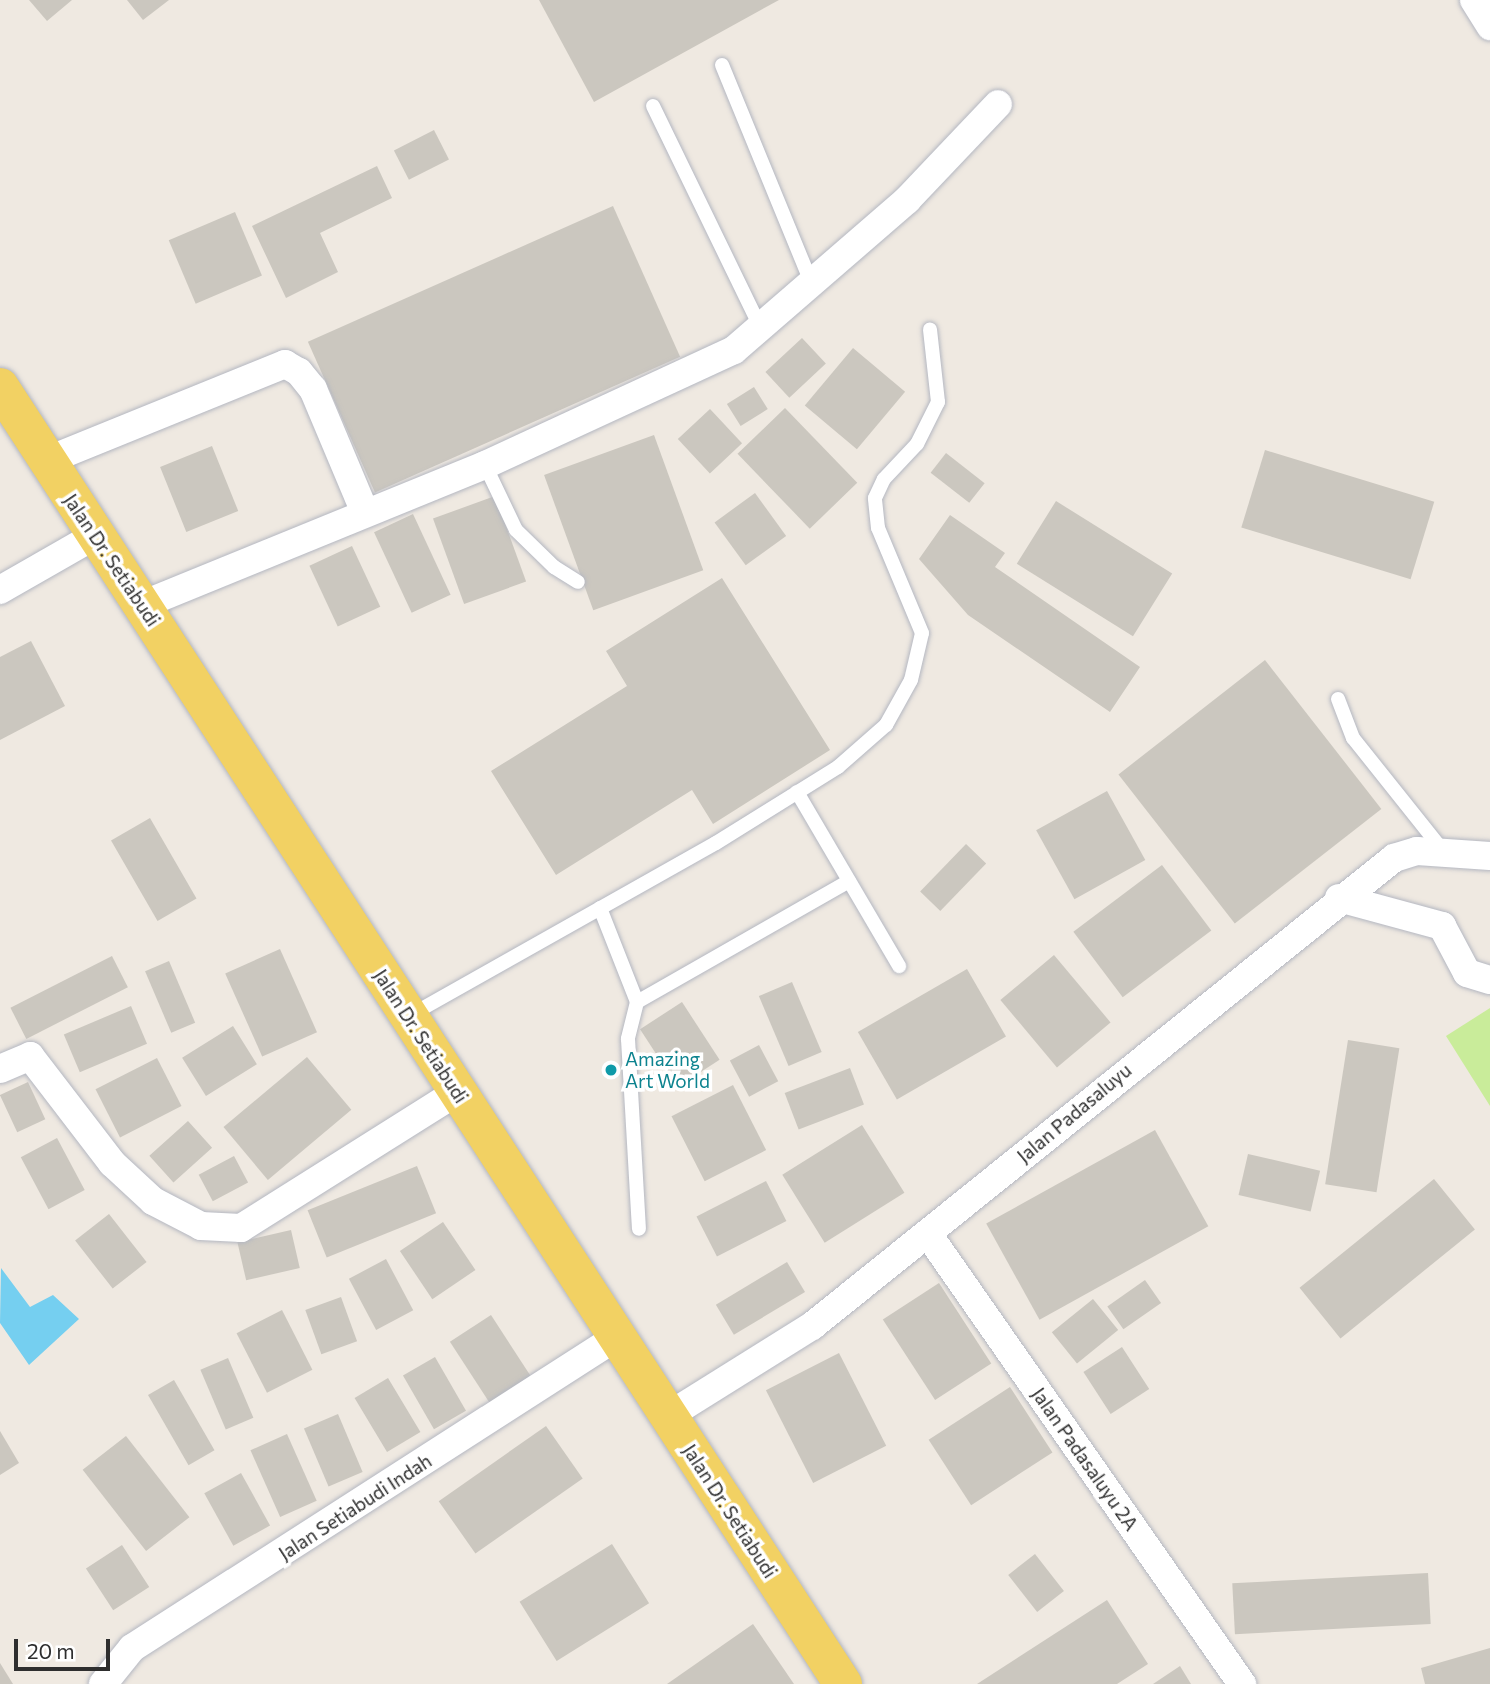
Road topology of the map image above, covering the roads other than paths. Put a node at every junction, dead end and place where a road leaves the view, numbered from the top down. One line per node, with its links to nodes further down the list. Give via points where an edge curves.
1 (1474, 0): 2 (street)
2 (1490, 26)
3 (722, 65): 6 (lane)
4 (998, 104): 6 (street, via 907,200)
5 (653, 106): 7 (lane)
6 (812, 284): 7 (street)
7 (761, 328): 11 (street, via 713,362)
8 (930, 329): 18 (lane, via 938,402 916,444 884,479 875,498 878,528 922,633 911,680 886,725 838,767)
9 (0, 387): 10 (main road, Jalan Dr. Setiabudi)
10 (46, 461): 12 (street, via 285,364 313,389); 13 (main road, Jalan Dr. Setiabudi)
11 (485, 465): 12 (street); 14 (lane, via 516,530 554,567)
12 (365, 513): 16 (street)
13 (96, 535): 15 (street); 16 (main road, Jalan Dr. Setiabudi)
14 (578, 582)
15 (0, 590)
16 (142, 605): 27 (main road, Jalan Dr. Setiabudi)
17 (1338, 699): 19 (lane, via 1353,738)
18 (797, 792): 21 (lane); 23 (lane)
19 (1445, 853): 20 (street, Jalan Padasaluyu); 22 (street, Jalan Padasaluyu, via 1416,851 1394,858)
20 (1490, 856)
21 (849, 881): 24 (lane); 26 (lane)
22 (1339, 898): 25 (street, via 1442,926 1466,973); 31 (street, Jalan Padasaluyu)
23 (600, 908): 26 (lane); 27 (lane)
24 (899, 966)
25 (1490, 980)
26 (637, 1002): 30 (lane, via 628,1040)
27 (408, 1017): 29 (main road, Jalan Dr. Setiabudi)
28 (0, 1069): 29 (street, via 30,1056 112,1163 153,1201 201,1226 241,1228)
29 (457, 1092): 32 (main road, Jalan Dr. Setiabudi)
30 (639, 1229)
31 (928, 1234): 33 (street, Jalan Padasaluyu, via 812,1325); 36 (street, Jalan Padasaluyu 2A)
32 (615, 1338): 33 (main road, Jalan Dr. Setiabudi); 34 (street, Jalan Setiabudi Indah, via 132,1648)
33 (668, 1416): 35 (main road, Jalan Dr. Setiabudi)
34 (103, 1684)
35 (844, 1684)
36 (1242, 1684)

